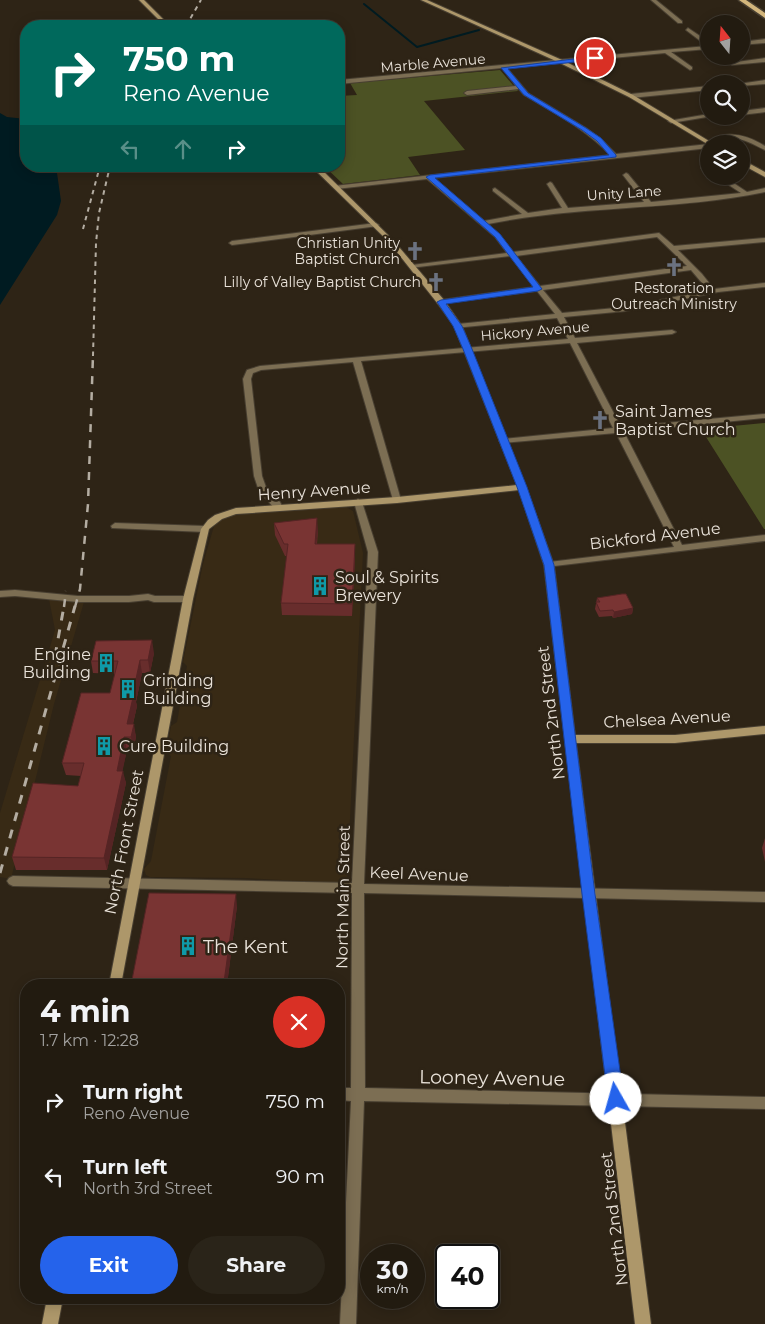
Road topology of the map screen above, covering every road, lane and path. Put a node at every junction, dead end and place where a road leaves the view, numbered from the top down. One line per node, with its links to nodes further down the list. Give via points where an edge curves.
1 (141, 0): 6 (street)
2 (422, 0): 15 (street)
3 (653, 0): 7 (street)
4 (742, 0): 5 (main road)
5 (765, 16)
6 (162, 20)
7 (680, 22)
8 (688, 29): 9 (street)
9 (700, 39)
10 (765, 41): 11 (street)
11 (750, 43)
12 (700, 47): 13 (street, Marble Avenue)
13 (666, 51): 15 (street, Marble Avenue); 18 (street)
14 (765, 60): 16 (street)
15 (560, 61): 17 (street, Marble Avenue); 25 (street)
16 (750, 61)
17 (504, 68): 19 (street, Marble Avenue); 22 (street)
18 (690, 68)
19 (345, 81)
20 (765, 82): 21 (street)
21 (750, 83)
22 (520, 87): 24 (street); 34 (street, via 536,102 599,140)
23 (700, 89): 25 (street)
24 (467, 93)
25 (631, 96): 29 (street)
26 (765, 110): 27 (street)
27 (750, 112)
28 (700, 117): 29 (street)
29 (671, 121): 30 (street)
30 (700, 137)
31 (750, 139): 33 (street)
32 (700, 144): 34 (street)
33 (765, 148)
34 (614, 156): 39 (street)
35 (750, 166): 38 (street)
36 (320, 172): 42 (street, North 2nd Street)
37 (626, 175): 46 (street)
38 (765, 175)
39 (430, 177): 42 (street); 49 (street)
40 (550, 184): 47 (street)
41 (732, 185): 45 (street)
42 (336, 187): 50 (street, North 2nd Street)
43 (495, 190): 48 (street)
44 (765, 190): 45 (street, Unity Lane)
45 (747, 194): 46 (street, Unity Lane)
46 (648, 204): 47 (street, Unity Lane)
47 (566, 209): 48 (street, Unity Lane)
48 (526, 214): 49 (street, Unity Lane)
49 (484, 224): 54 (street)
50 (376, 226): 52 (street); 55 (street, North 2nd Street)
51 (765, 240): 53 (street)
52 (232, 243)
53 (673, 248): 54 (street, via 659,235); 56 (street)
54 (511, 254): 55 (street); 58 (street)
55 (412, 267): 60 (street, North 2nd Street)
56 (691, 268): 58 (street); 59 (street)
57 (765, 285): 59 (street)
58 (538, 289): 60 (street); 61 (street)
59 (712, 291): 61 (street, via 626,309)
60 (441, 302): 62 (street, North 2nd Street)
61 (560, 316): 62 (street); 64 (street)
62 (458, 326): 65 (street, North 2nd Street)
63 (672, 332): 64 (street, Hickory Avenue)
64 (573, 340): 65 (street, Hickory Avenue); 68 (street)
65 (467, 349): 66 (street, Hickory Avenue); 69 (street, North 2nd Street)
66 (356, 359): 71 (street); 73 (street, Hickory Avenue, via 260,368 250,372 247,379 258,476 263,491)
67 (765, 416): 68 (street)
68 (620, 430): 69 (street); 77 (street)
69 (503, 442): 70 (street, North 2nd Street)
70 (522, 487): 71 (street, Henry Avenue); 78 (street, North 2nd Street)
71 (397, 500): 72 (street, Henry Avenue)
72 (358, 502): 73 (street, Henry Avenue); 85 (street, North Main Street, via 373,552 373,577)
73 (279, 508): 75 (street, Henry Avenue, via 225,514 210,522)
74 (115, 526): 75 (street)
75 (205, 529): 80 (street, North Front Street)
76 (765, 538): 77 (street, Bickford Avenue)
77 (679, 548): 78 (street, Bickford Avenue)
78 (549, 565): 82 (street, North 2nd Street)
79 (0, 594): 80 (street, via 129,599 135,602)
80 (188, 599): 84 (street, North Front Street)
81 (765, 730): 82 (street, Chelsea Avenue, via 675,739)
82 (570, 739): 86 (street, North 2nd Street)
83 (13, 881): 84 (street, Keel Avenue)
84 (134, 882): 85 (street, Keel Avenue); 88 (street, North Front Street)
85 (358, 889): 86 (street, Keel Avenue); 90 (street, North Main Street)
86 (589, 894): 87 (street, Keel Avenue); 91 (street, North 2nd Street)
87 (765, 897)
88 (116, 979)
89 (345, 1094): 90 (street, Looney Avenue)
90 (358, 1094): 91 (street, Looney Avenue); 95 (street, North Main Street)
91 (616, 1099): 92 (street, Looney Avenue); 96 (street, North 2nd Street)
92 (765, 1103)
93 (54, 1304): 94 (street)
94 (50, 1324)
95 (348, 1324)
96 (643, 1324)

